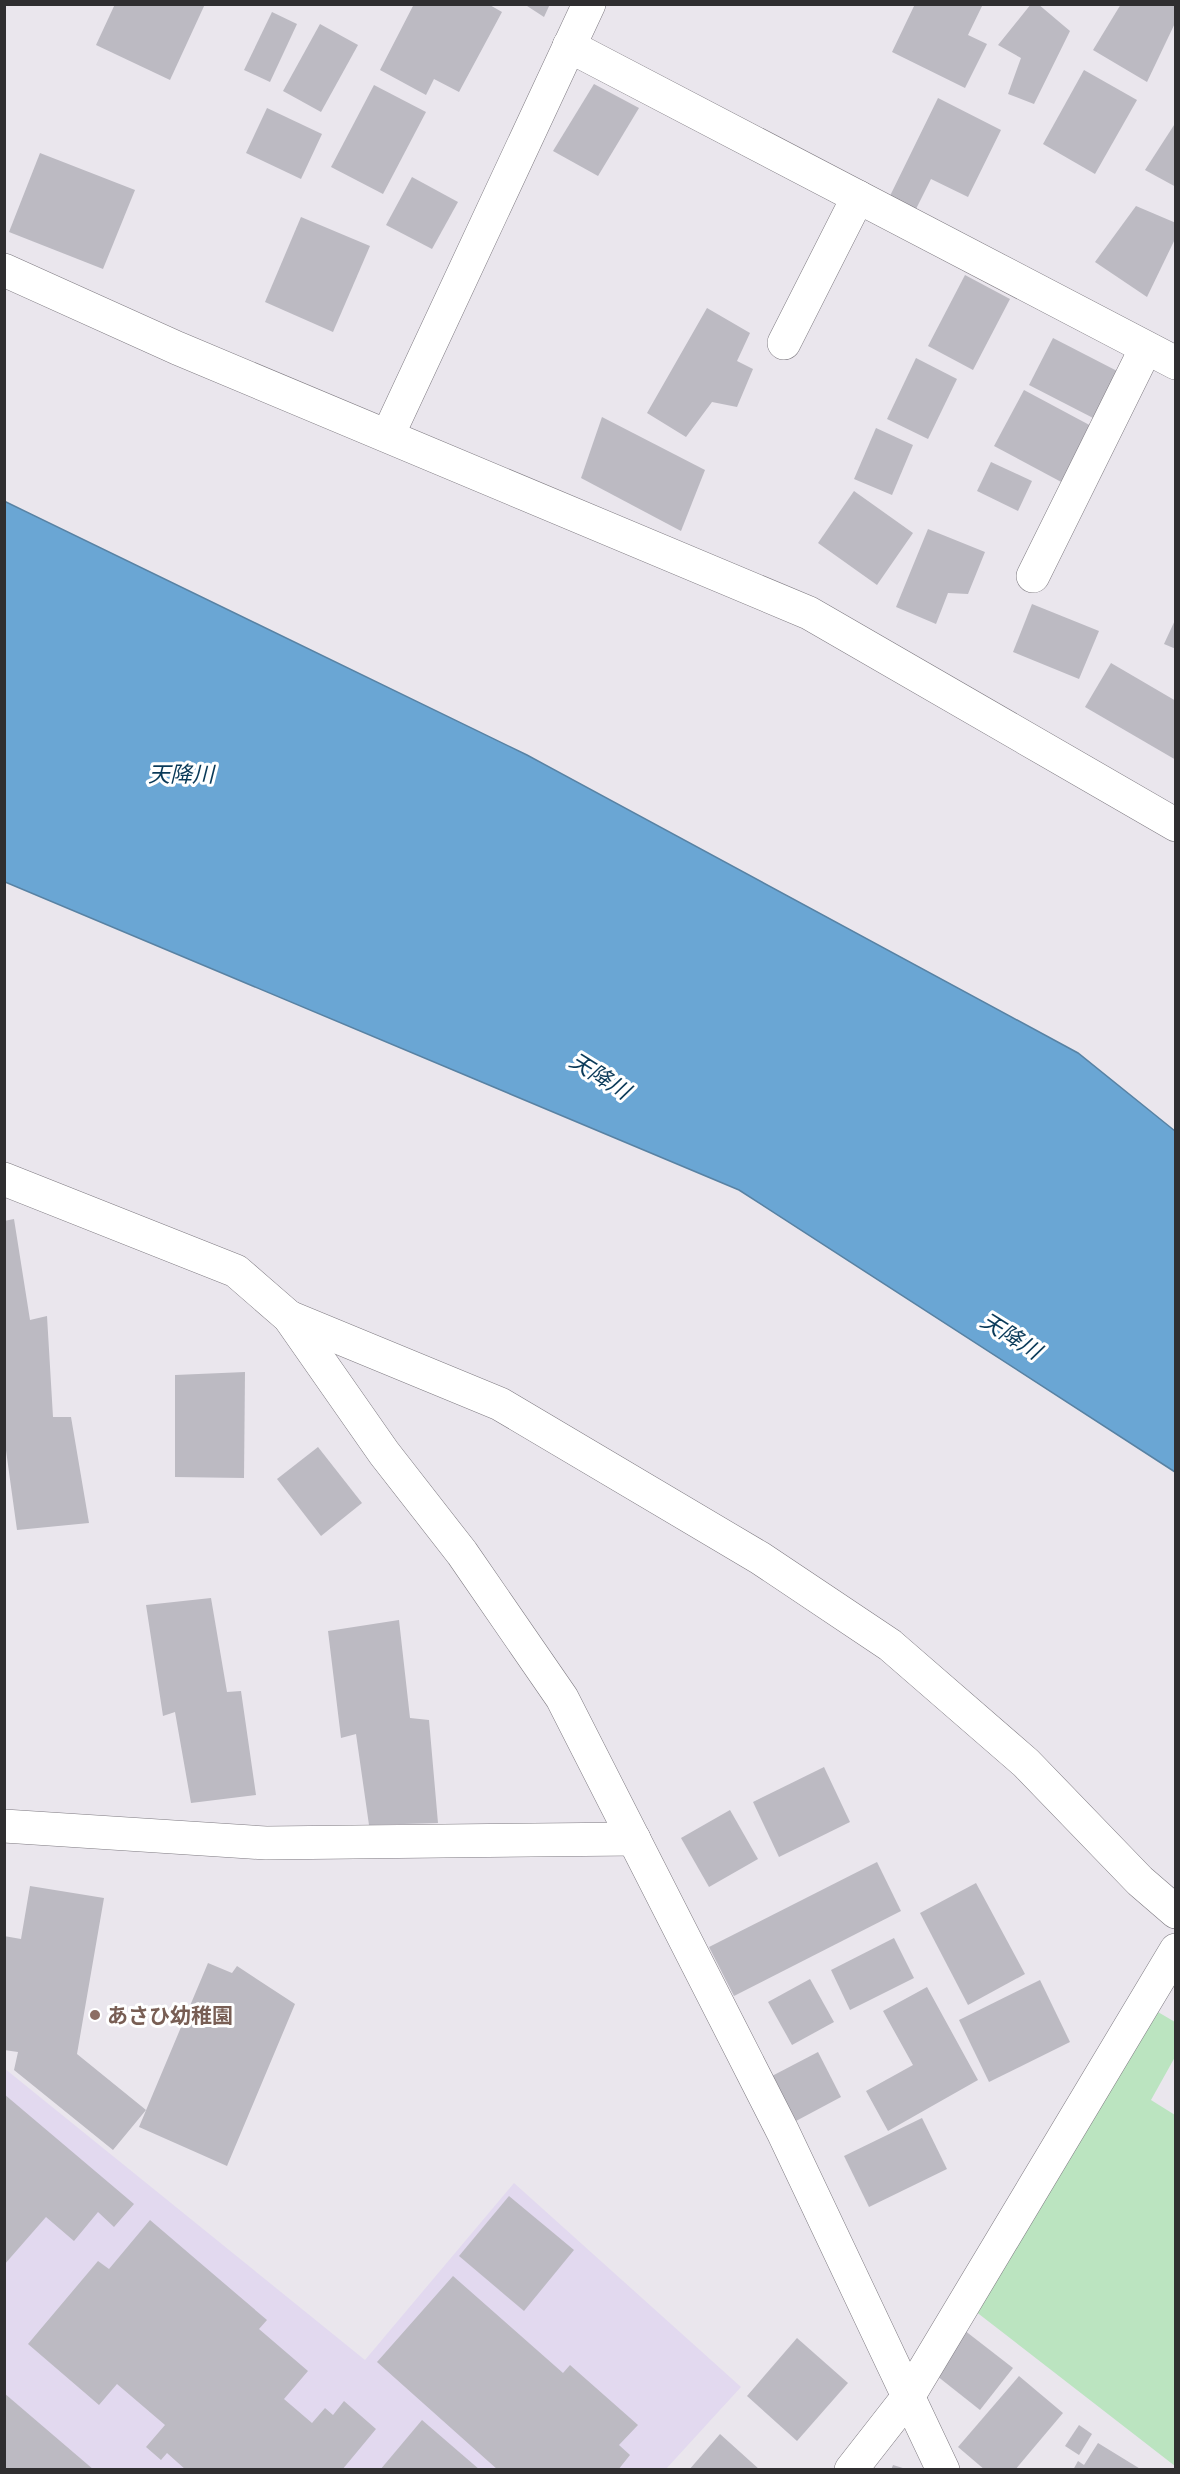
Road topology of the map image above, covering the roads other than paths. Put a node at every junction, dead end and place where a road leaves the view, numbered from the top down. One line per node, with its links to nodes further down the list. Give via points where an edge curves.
1 (589, 4): 2 (street)
2 (569, 46): 3 (street); 8 (street)
3 (858, 197): 5 (street); 6 (street)
4 (4, 270): 8 (street, via 177,348)
5 (784, 343)
6 (1146, 348): 7 (street); 9 (street)
7 (1176, 363)
8 (388, 435): 10 (street, via 809,613)
9 (1033, 576)
10 (1176, 825)
11 (4, 1179): 12 (street, via 236,1271)
12 (289, 1317): 14 (street, via 384,1453 462,1553 562,1698); 15 (street, via 500,1404 760,1558 890,1645 1026,1763 1140,1881)
13 (4, 1826): 14 (street, via 266,1843)
14 (634, 1839): 17 (street, via 783,2132)
15 (1176, 1912)
16 (1176, 1950): 17 (street)
17 (908, 2397): 18 (street); 19 (street)
18 (851, 2469)
19 (943, 2469)

